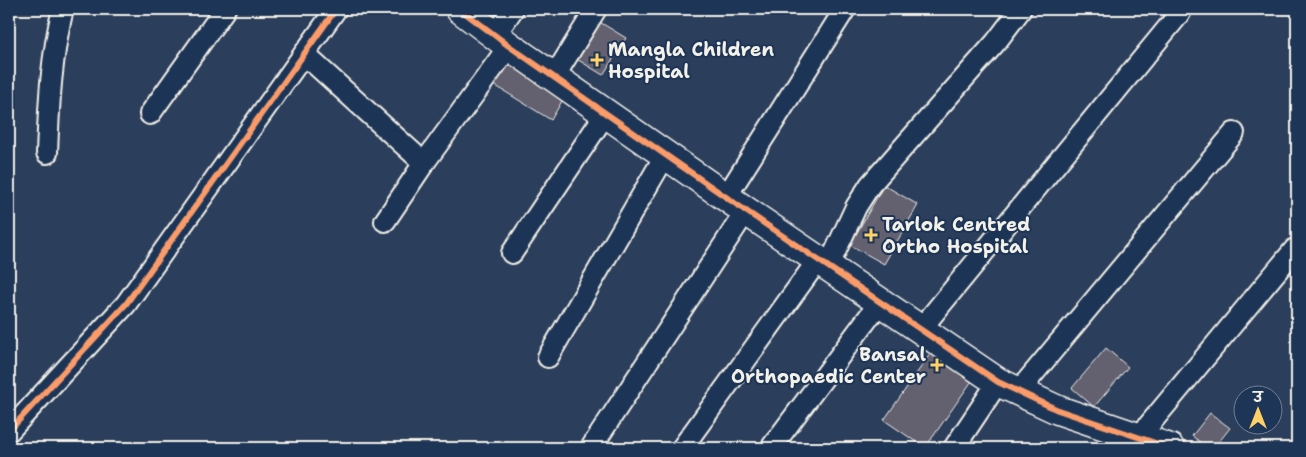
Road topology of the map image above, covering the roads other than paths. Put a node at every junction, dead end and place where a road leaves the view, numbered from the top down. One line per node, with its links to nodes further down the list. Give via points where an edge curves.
1 (63, 9): 16 (street, via 54,47)
2 (225, 9): 14 (street)
3 (336, 9): 11 (street)
4 (460, 9): 10 (street)
5 (513, 9): 10 (street)
6 (596, 9): 12 (street)
7 (846, 9): 19 (street)
8 (1021, 9): 23 (street, via 996,42 870,185)
9 (1180, 12): 25 (street)
10 (502, 41): 12 (street); 18 (street)
11 (304, 54): 18 (street); 28 (street, via 126,304)
12 (554, 77): 13 (street)
13 (606, 113): 17 (street); 22 (street)
14 (150, 114)
15 (1234, 133): 27 (street)
16 (47, 152)
17 (666, 154): 19 (street); 26 (street)
18 (424, 163): 20 (street)
19 (736, 204): 23 (street); 30 (street)
20 (385, 221)
21 (1295, 249): 29 (street)
22 (512, 253)
23 (823, 264): 24 (street); 31 (street)
24 (880, 302): 25 (street); 32 (street)
25 (920, 330): 27 (street)
26 (548, 357)
27 (1008, 387): 29 (street, via 1058,410); 33 (street)
28 (10, 425)
29 (1152, 444)
30 (591, 448)
31 (682, 448)
32 (771, 448)
33 (954, 448)

